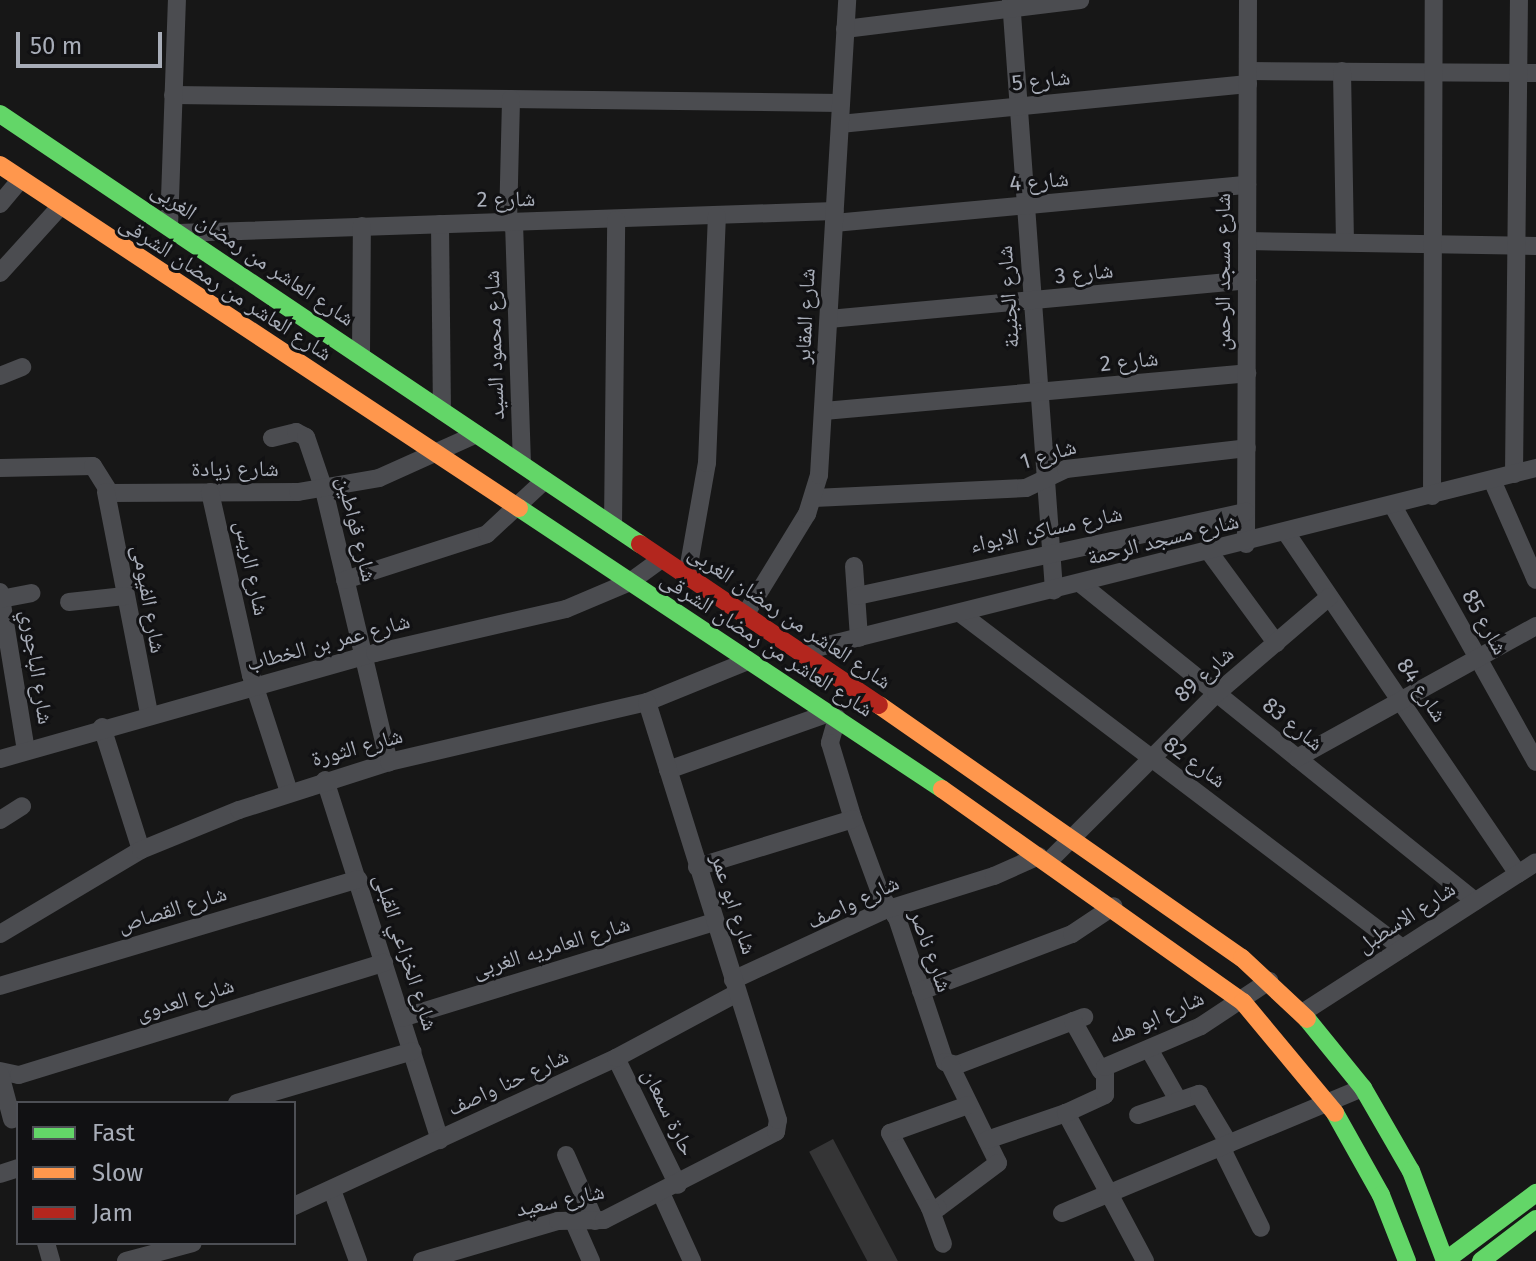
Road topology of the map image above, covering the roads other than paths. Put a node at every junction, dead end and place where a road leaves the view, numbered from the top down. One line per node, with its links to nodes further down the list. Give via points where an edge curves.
1 (177, 0): 13 (street)
2 (847, 0): 8 (street, شارع المقابر)
3 (1080, 0): 7 (street)
4 (1248, 0): 12 (street, شارع مسجد الرحمن)
5 (1434, 0): 10 (street)
6 (1519, 0): 11 (street)
7 (1012, 5): 8 (street); 16 (street, شارع الجنينة)
8 (845, 29): 15 (street, شارع المقابر)
9 (1342, 71): 10 (street, شارع 5); 12 (street, شارع 5); 34 (street)
10 (1435, 72): 11 (street, شارع 5); 36 (street)
11 (1527, 72): 37 (street)
12 (1248, 78): 16 (street, شارع 5); 22 (street, شارع مسجد الرحمن)
13 (173, 95): 14 (street); 33 (street)
14 (511, 99): 15 (street); 30 (street, شارع محمود السيد)
15 (841, 103): 18 (street, شارع المقابر)
16 (1018, 106): 18 (street, شارع 5); 25 (street, شارع الجنينة)
17 (0, 114): 19 (street, شارع العاشر من رمضان الغربى)
18 (840, 124): 28 (street, شارع المقابر)
19 (70, 161): 23 (street); 33 (street, شارع العاشر من رمضان الغربى)
20 (0, 165): 21 (street, شارع العاشر من رمضان الشرقى)
21 (20, 180): 23 (street, شارع العاشر من رمضان الشرقى); 24 (street)
22 (1247, 185): 25 (street, شارع 4); 35 (street, شارع مسجد الرحمن)
23 (40, 194): 26 (street, شارع العاشر من رمضان الشرقى)
24 (0, 204)
25 (1025, 207): 28 (street, شارع 4); 41 (street, شارع الجنينة)
26 (59, 208): 39 (street); 53 (street, شارع العاشر من رمضان الشرقى)
27 (717, 216): 28 (street, شارع 2); 29 (street, شارع 2); 76 (street, via 707,463)
28 (835, 217): 42 (street, شارع المقابر)
29 (616, 220): 30 (street, شارع 2); 69 (street)
30 (511, 223): 31 (street, شارع 2); 54 (street, شارع محمود السيد)
31 (440, 224): 32 (street, شارع 2); 48 (street)
32 (362, 226): 33 (street, شارع 2); 43 (street)
33 (174, 230): 43 (street, شارع العاشر من رمضان الغربى)
34 (1345, 240): 35 (street); 36 (street)
35 (1247, 241): 40 (street, شارع مسجد الرحمن)
36 (1434, 244): 37 (street); 64 (street)
37 (1517, 246): 38 (street); 57 (street)
38 (1536, 246)
39 (0, 273)
40 (1247, 280): 41 (street, شارع 3); 45 (street, شارع مسجد الرحمن)
41 (1033, 302): 42 (street, شارع 3); 47 (street, شارع الجنينة)
42 (829, 319): 49 (street, شارع المقابر)
43 (361, 355): 48 (street, شارع العاشر من رمضان الغربى)
44 (22, 367): 46 (street)
45 (1247, 373): 47 (street, شارع 2); 52 (street, شارع مسجد الرحمن)
46 (0, 376)
47 (1039, 395): 49 (street, شارع 2); 59 (street, شارع الجنينة)
48 (442, 411): 50 (street, شارع العاشر من رمضان الغربى)
49 (824, 411): 65 (street, شارع المقابر)
50 (477, 434): 53 (street, شارع زيادة); 54 (street, شارع العاشر من رمضان الغربى)
51 (272, 438): 61 (street, شارع قواطين, via 304,434)
52 (1247, 448): 59 (street, شارع 1, via 1066,469); 68 (street, شارع مسجد الرحمن)
53 (437, 456): 61 (street, شارع زيادة, via 379,478); 67 (street, شارع العاشر من رمضان الشرقى)
54 (522, 464): 58 (street, شارع العاشر من رمضان الغربى)
55 (0, 468): 62 (street, via 93,466)
56 (1536, 468): 57 (street, شارع مسجد الرحمة)
57 (1514, 474): 60 (street, شارع مسجد الرحمة)
58 (545, 480): 67 (street); 69 (street, شارع العاشر من رمضان الغربى)
59 (1046, 480): 65 (street, شارع 1, via 1026,488); 72 (street, شارع الجنينة)
60 (1492, 480): 64 (street, شارع مسجد الرحمة); 78 (street)
61 (324, 490): 63 (street, شارع زيادة); 77 (street, شارع قواطين)
62 (106, 492): 63 (street, شارع زيادة); 84 (street, شارع الفيومى)
63 (210, 492): 98 (street, شارع الريس)
64 (1432, 496): 66 (street, شارع مسجد الرحمة)
65 (814, 498): 88 (street, شارع المقابر)
66 (1393, 506): 70 (street, شارع مسجد الرحمة); 96 (street, شارع 85)
67 (519, 509): 77 (street, via 462,546); 79 (street, شارع العاشر من رمضان الشرقى)
68 (1246, 512): 71 (street, شارع مسجد الرحمن); 72 (street, شارع مساكن الايواء)
69 (613, 526): 74 (street, شارع العاشر من رمضان الغربى)
70 (1287, 534): 71 (street, شارع مسجد الرحمة); 86 (street, شارع 84)
71 (1246, 544): 73 (street, شارع مسجد الرحمة)
72 (1051, 552): 81 (street, شارع الجنينة); 85 (street, شارع مساكن الايواء)
73 (1210, 553): 80 (street, شارع مسجد الرحمة); 93 (street)
74 (662, 559): 76 (street, شارع العاشر من رمضان الغربى); 79 (street, شارع عمر بن الخطاب)
75 (854, 566): 85 (street)
76 (687, 576): 88 (street, شارع العاشر من رمضان الغربى)
77 (345, 580): 95 (street, شارع قواطين)
78 (1536, 580)
79 (630, 582): 91 (street, شارع العاشر من رمضان الشرقى); 95 (street, شارع عمر بن الخطاب, via 566,609)
80 (1081, 584): 81 (street, شارع مسجد الرحمة); 99 (street, شارع 83)
81 (1054, 590): 89 (street, شارع مسجد الرحمة)
82 (31, 593): 83 (street)
83 (1, 596): 107 (street, شارع الباجوري)
84 (125, 596): 87 (street); 103 (street, شارع الفيومى)
85 (857, 596): 92 (street)
86 (1329, 597): 93 (street, شارع 89); 100 (street, شارع 84)
87 (69, 602)
88 (739, 611): 91 (street); 94 (street, شارع العاشر من رمضان الغربى)
89 (960, 613): 92 (street, شارع مسجد الرحمة); 108 (street, شارع 82)
90 (1536, 626): 96 (street)
91 (709, 635): 97 (street, شارع العاشر من رمضان الشرقى)
92 (859, 638): 94 (street, شارع مسجد الرحمة)
93 (1276, 643): 99 (street, شارع 89)
94 (800, 652): 102 (street, شارع العاشر من رمضان الغربى)
95 (364, 658): 98 (street, شارع عمر بن الخطاب); 111 (street, شارع قواطين)
96 (1478, 658): 100 (street); 112 (street, شارع 85)
97 (748, 661): 101 (street, شارع الثورة); 104 (street, شارع العاشر من رمضان الشرقى)
98 (254, 687): 103 (street, شارع عمر بن الخطاب); 115 (street, شارع الريس)
99 (1216, 694): 108 (street, شارع 89); 109 (street, شارع 83)
100 (1400, 700): 109 (street); 124 (street, شارع 84)
101 (647, 702): 111 (street, شارع الثورة); 113 (street, شارع ابو عمر)
102 (879, 705): 106 (street); 119 (street, شارع العاشر من رمضان الغربى)
103 (149, 713): 105 (street, شارع عمر بن الخطاب)
104 (833, 716): 106 (street, شارع العاشر من رمضان الشرقى); 113 (street); 117 (street, شارع ناصر, via 830,743)
105 (102, 727): 107 (street, شارع عمر بن الخطاب); 120 (street)
106 (859, 733): 121 (street, شارع العاشر من رمضان الشرقى)
107 (26, 750): 110 (street, شارع عمر بن الخطاب)
108 (1149, 757): 119 (street, شارع 89); 131 (street, شارع 82)
109 (1297, 758): 126 (street, شارع 83)
110 (0, 759)
111 (389, 762): 114 (street, شارع الثورة)
112 (1536, 762)
113 (668, 770): 123 (street, شارع ابو عمر)
114 (325, 780): 115 (street, شارع الثورة); 125 (street, شارع الخزاعي القبلى)
115 (289, 792): 120 (street, شارع الثورة)
116 (22, 806): 118 (street)
117 (853, 819): 123 (street); 128 (street, شارع ناصر)
118 (0, 820)
119 (1070, 839): 121 (street, شارع 89); 133 (street, شارع العاشر من رمضان الغربى)
120 (141, 850): 130 (street, شارع الثورة)
121 (1044, 859): 127 (street, شارع العاشر من رمضان الشرقى); 128 (street, شارع واصف)
122 (1536, 862): 124 (street, شارع الاسطبل)
123 (697, 867): 129 (street, شارع ابو عمر)
124 (1518, 874): 126 (street, شارع الاسطبل)
125 (358, 879): 132 (street, شارع الخزاعي القبلى); 134 (street, شارع القصاص)
126 (1475, 901): 131 (street, شارع الاسطبل)
127 (1114, 906): 136 (street, via 1072,934); 137 (street, شارع العاشر من رمضان الشرقى)
128 (889, 908): 135 (street, شارع واصف); 136 (street, شارع ناصر)
129 (715, 922): 135 (street, شارع ابو عمر); 139 (street, شارع العامريه الغربى)
130 (0, 934)
131 (1402, 948): 138 (street, شارع الاسطبل)
132 (384, 963): 139 (street, شارع الخزاعي القبلى); 145 (street, شارع العدوى, via 19,1075)
133 (1269, 981): 137 (street, شارع ابو هله); 138 (street, شارع العاشر من رمضان الغربى)
134 (0, 986)
135 (735, 986): 142 (street, شارع حنا واصف); 154 (street, شارع ابو عمر)
136 (921, 991): 143 (street, شارع ناصر, via 942,1057)
137 (1243, 1002): 140 (street, شارع ابو هله); 149 (street, شارع العاشر من رمضان الشرقى)
138 (1302, 1013): 146 (street, شارع العاشر من رمضان الغربى)
139 (402, 1018): 141 (street, شارع الخزاعي القبلى)
140 (1149, 1049): 144 (street, شارع ابو هله); 147 (street)
141 (412, 1051): 148 (street); 155 (street, شارع الخزاعي القبلى)
142 (616, 1058): 155 (street, شارع حنا واصف); 159 (street, حارة سمعان)
143 (950, 1065): 144 (street, via 1078,1019); 150 (street, شارع ناصر)
144 (1101, 1071): 151 (street, شارع ابو هله, via 1105,1095)
145 (0, 1072): 153 (street)
146 (1363, 1088): 149 (street); 180 (street, شارع العاشر من رمضان الغربى, via 1411,1171)
147 (1178, 1100): 152 (street); 157 (street, via 1203,1096)
148 (244, 1101)
149 (1329, 1103): 157 (street); 179 (street, شارع العاشر من رمضان الشرقى, via 1381,1195)
150 (968, 1105): 156 (street, شارع ناصر); 164 (street, via 890,1133)
151 (1066, 1113): 156 (street); 161 (street)
152 (1138, 1115)
153 (12, 1119)
154 (778, 1120): 159 (street, شارع سعيد, via 771,1136)
155 (440, 1140): 160 (street, شارع حنا واصف)
156 (987, 1140): 164 (street, via 997,1165 938,1208)
157 (1225, 1146): 161 (street); 169 (street)
158 (566, 1155): 168 (street)
159 (669, 1189): 168 (street, شارع سعيد); 177 (street, حارة سمعان)
160 (332, 1190): 163 (street, شارع حنا واصف); 174 (street)
161 (1106, 1192): 165 (street); 178 (street)
162 (1536, 1193): 180 (street)
163 (296, 1205)
164 (930, 1208): 170 (street)
165 (1062, 1213)
166 (1536, 1219): 181 (street)
167 (573, 1220): 168 (street, شارع سعيد); 172 (street, شارع سعيد); 176 (street)
168 (595, 1221)
169 (1261, 1228)
170 (943, 1244)
171 (186, 1245): 173 (street)
172 (476, 1254): 175 (street, شارع سعيد)
173 (126, 1261)
174 (358, 1261)
175 (422, 1261)
176 (591, 1261)
177 (692, 1261)
178 (1145, 1261)
179 (1407, 1261)
180 (1445, 1261)
181 (1481, 1261)

